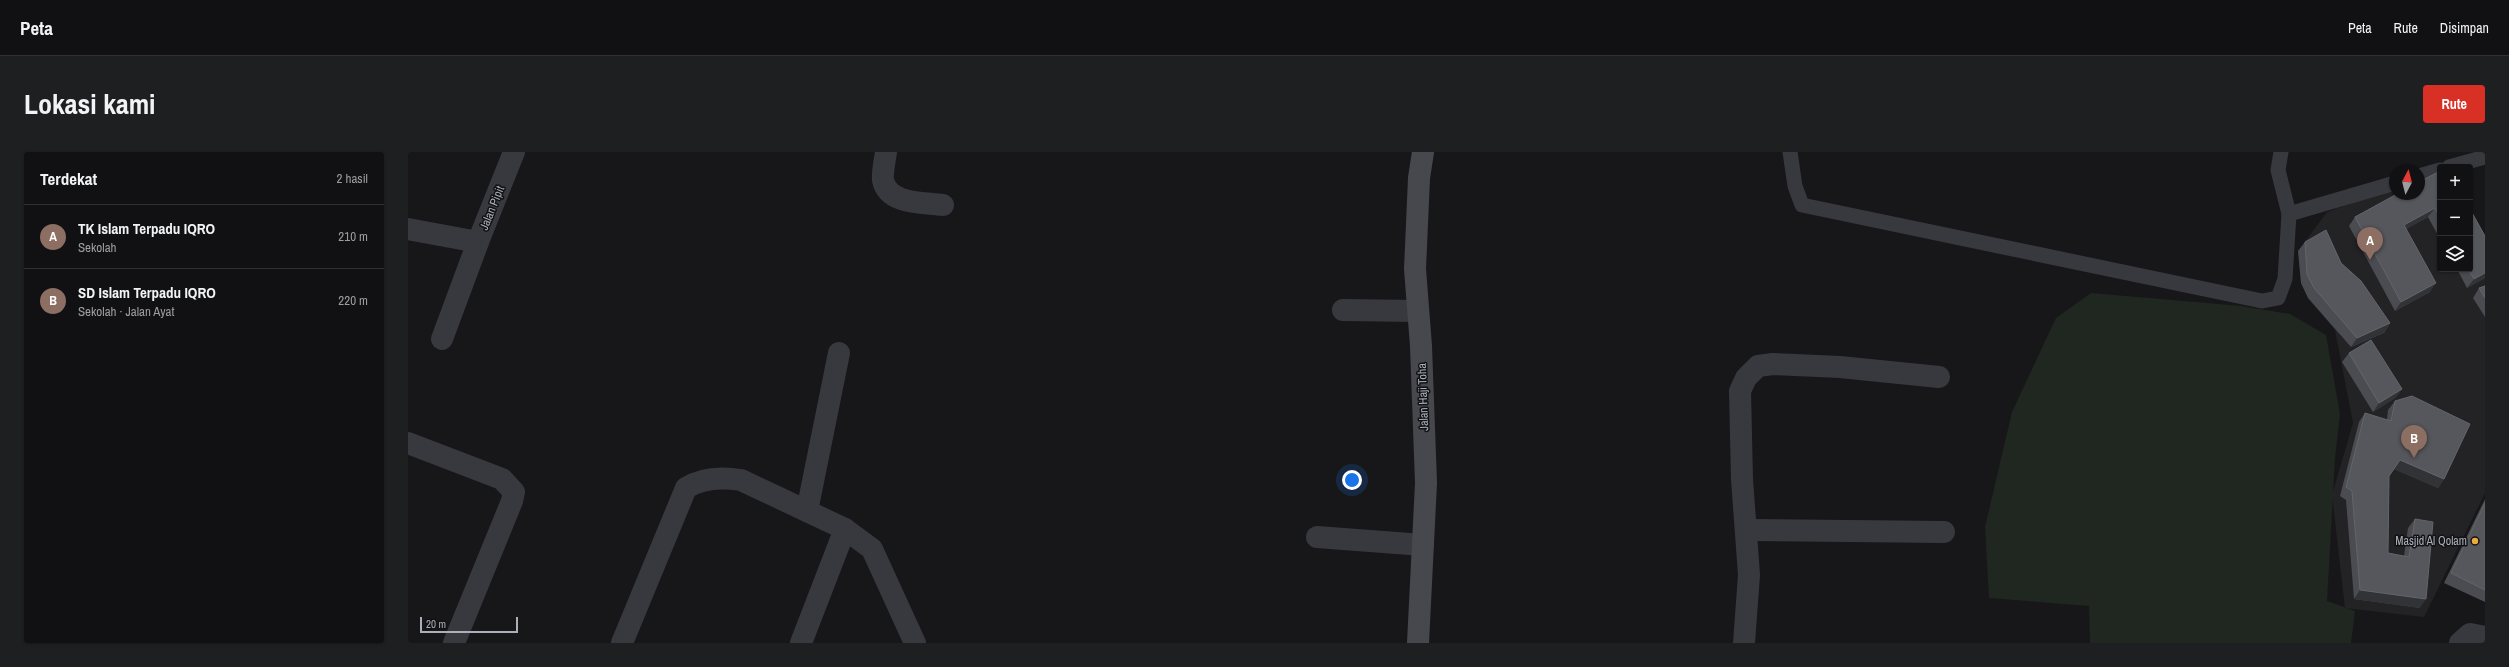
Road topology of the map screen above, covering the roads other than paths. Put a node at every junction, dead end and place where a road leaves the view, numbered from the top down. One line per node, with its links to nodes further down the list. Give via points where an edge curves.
1 (514, 152): 14 (street, Jalan Pipit)
2 (886, 152): 11 (street, via 883,180 887,190 898,199)
3 (1423, 152): 16 (street, Jalan Haji Toha, via 1415,269)
4 (1790, 152): 12 (lane, via 1795,186 1802,205 2262,301 2278,298 2285,279)
5 (2281, 152): 12 (lane, via 2278,170)
6 (2485, 156): 7 (lane)
7 (2460, 164)
8 (2437, 171): 9 (lane)
9 (2425, 174)
10 (2389, 185): 12 (lane)
11 (943, 205)
12 (2289, 214)
13 (408, 229): 14 (street, Jalan Pipit)
14 (478, 242): 17 (street)
15 (1343, 310): 16 (street)
16 (1418, 311): 26 (street, Jalan Haji Toha, via 1426,483)
17 (442, 340)
18 (839, 353): 21 (street)
19 (1939, 377): 23 (street, via 1840,367 1773,364 1758,366 1746,378 1740,391 1742,479)
20 (408, 443): 28 (street, via 502,479 514,492)
21 (807, 511): 22 (street); 29 (street, via 741,480 708,480 696,482 686,488)
22 (845, 529): 30 (street); 31 (street, via 872,549)
23 (1747, 530): 24 (street); 33 (street, via 1748,575)
24 (1944, 532)
25 (1317, 537): 26 (street)
26 (1423, 545): 32 (street, Jalan Haji Toha)
27 (2485, 637): 34 (street, via 2470,634)
28 (454, 643)
29 (622, 643)
30 (801, 643)
31 (915, 643)
32 (1418, 643)
33 (1744, 643)
34 (2460, 643)

